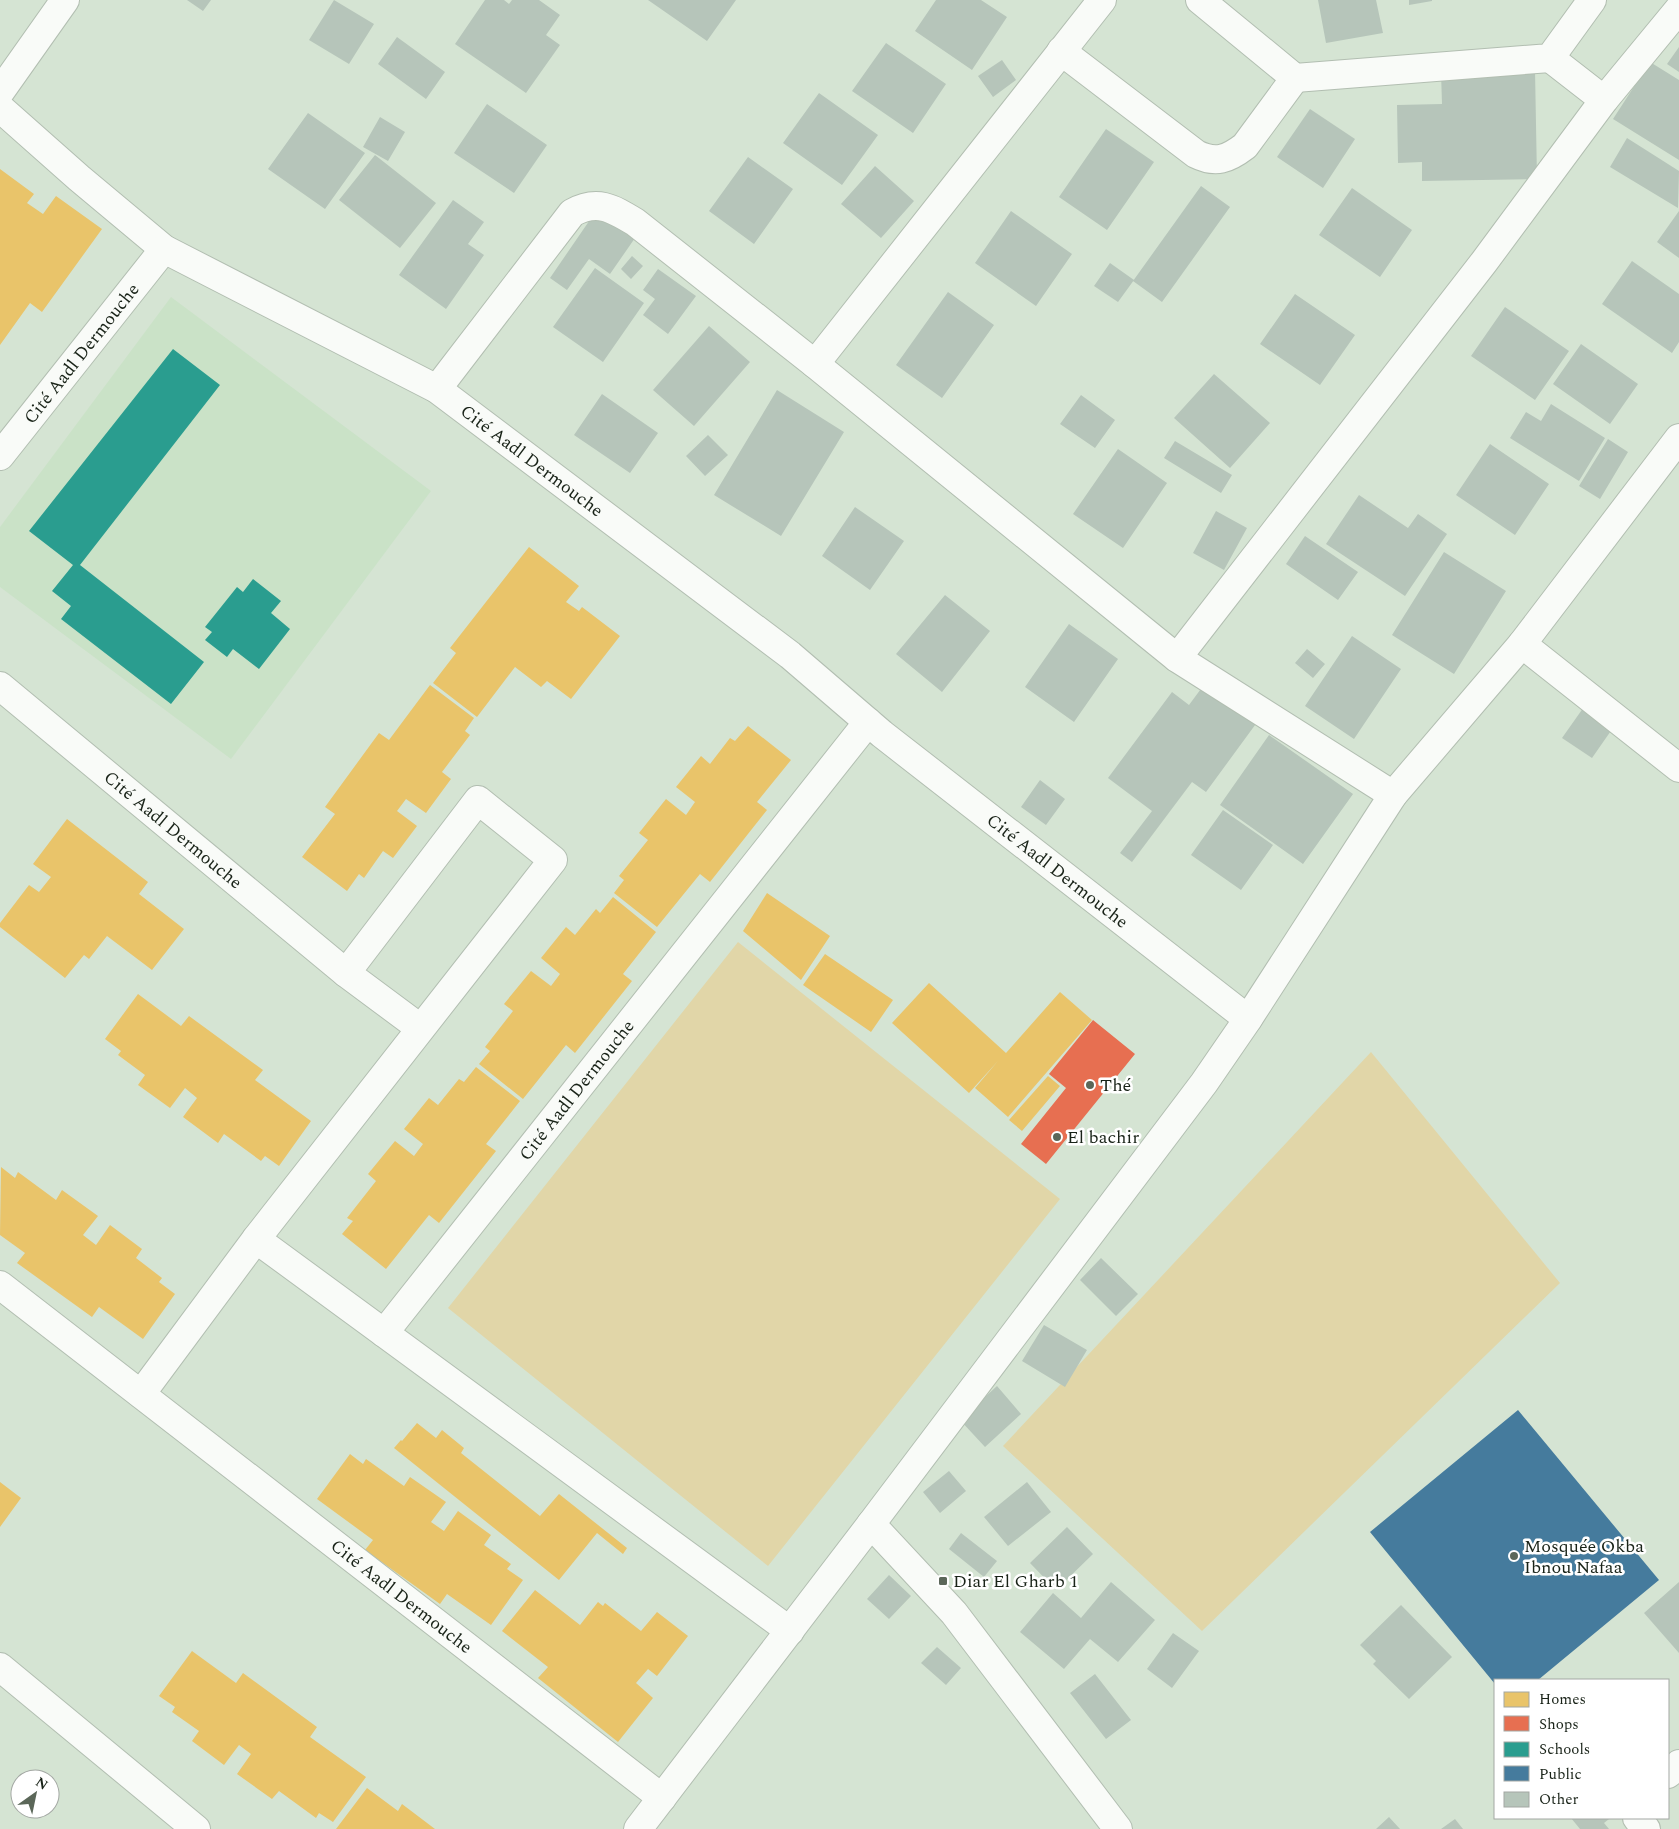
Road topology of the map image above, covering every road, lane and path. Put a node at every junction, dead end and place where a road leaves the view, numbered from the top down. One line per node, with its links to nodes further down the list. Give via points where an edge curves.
1 (65, 0): 9 (street)
2 (1102, 0): 6 (street)
3 (1200, 0): 8 (street)
4 (1592, 0): 7 (street)
5 (1679, 9): 10 (street)
6 (1061, 50): 8 (street, via 1208,160 1222,159 1245,146); 13 (street)
7 (1550, 58): 8 (street); 10 (street)
8 (1295, 78)
9 (0, 92)
10 (1604, 100): 18 (street, via 1484,262)
11 (0, 108): 12 (street, Cité Aadl Dermouche)
12 (164, 249): 14 (street, Cité Aadl Dermouche); 16 (street, Cité Aadl Dermouche)
13 (815, 364): 14 (street, via 634,222 600,206 584,206 572,213); 18 (street)
14 (437, 389): 20 (street, Cité Aadl Dermouche, via 790,655)
15 (1679, 438): 17 (street)
16 (0, 456)
17 (1522, 644): 21 (street); 22 (street)
18 (1177, 658): 22 (street)
19 (0, 686): 23 (street, Cité Aadl Dermouche)
20 (868, 722): 24 (street, Cité Aadl Dermouche); 28 (street, Cité Aadl Dermouche)
21 (1679, 768)
22 (1393, 795): 24 (street)
23 (346, 973): 25 (street, Cité Aadl Dermouche); 25 (street, via 478,800 553,860)
24 (1248, 1019): 30 (street, via 1204,1083)
25 (420, 1028): 26 (street)
26 (256, 1239): 28 (street); 29 (street)
27 (0, 1285): 29 (street, Cité Aadl Dermouche)
28 (384, 1333): 31 (street)
29 (141, 1394): 35 (street, Cité Aadl Dermouche)
30 (871, 1524): 31 (street); 39 (street, via 954,1613)
31 (790, 1631): 35 (street)
32 (0, 1667): 37 (street)
33 (1679, 1764): 34 (street)
34 (1669, 1773)
35 (662, 1798): 38 (street)
36 (1638, 1819): 40 (street)
37 (196, 1829)
38 (638, 1829)
39 (1118, 1829)
40 (1646, 1829)

